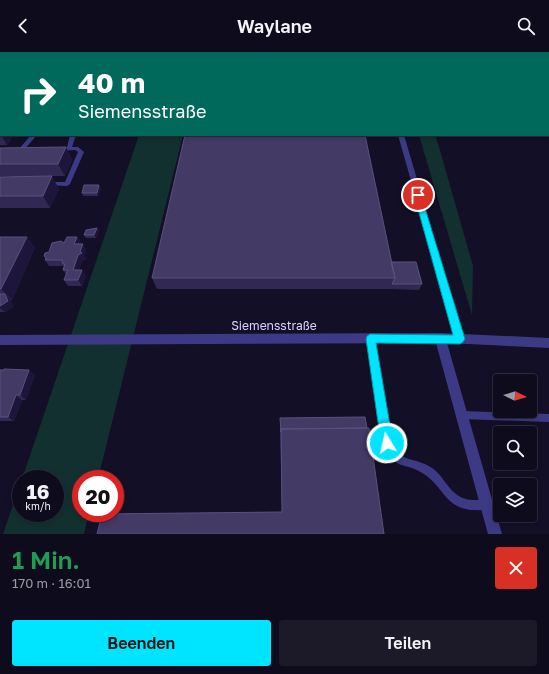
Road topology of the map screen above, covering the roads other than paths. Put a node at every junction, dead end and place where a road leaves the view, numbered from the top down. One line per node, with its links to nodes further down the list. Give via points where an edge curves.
1 (33, 136): 7 (lane)
2 (73, 136): 4 (lane)
3 (401, 136): 12 (lane)
4 (69, 148): 5 (lane); 9 (lane, via 76,148 81,152 67,184)
5 (53, 149)
6 (14, 150): 7 (lane)
7 (21, 150): 8 (lane)
8 (29, 150)
9 (44, 184)
10 (440, 338): 11 (street, Siemensstraße); 12 (street, Siemensstraße); 15 (street)
11 (370, 339): 13 (street, Siemensstraße); 17 (lane, via 387,443 391,453 399,461 429,471 456,500 468,505)
12 (460, 339): 14 (street, Siemensstraße)
13 (0, 340)
14 (549, 343)
15 (462, 415): 16 (lane); 17 (street)
16 (549, 418)
17 (487, 505): 18 (street)
18 (495, 534)

